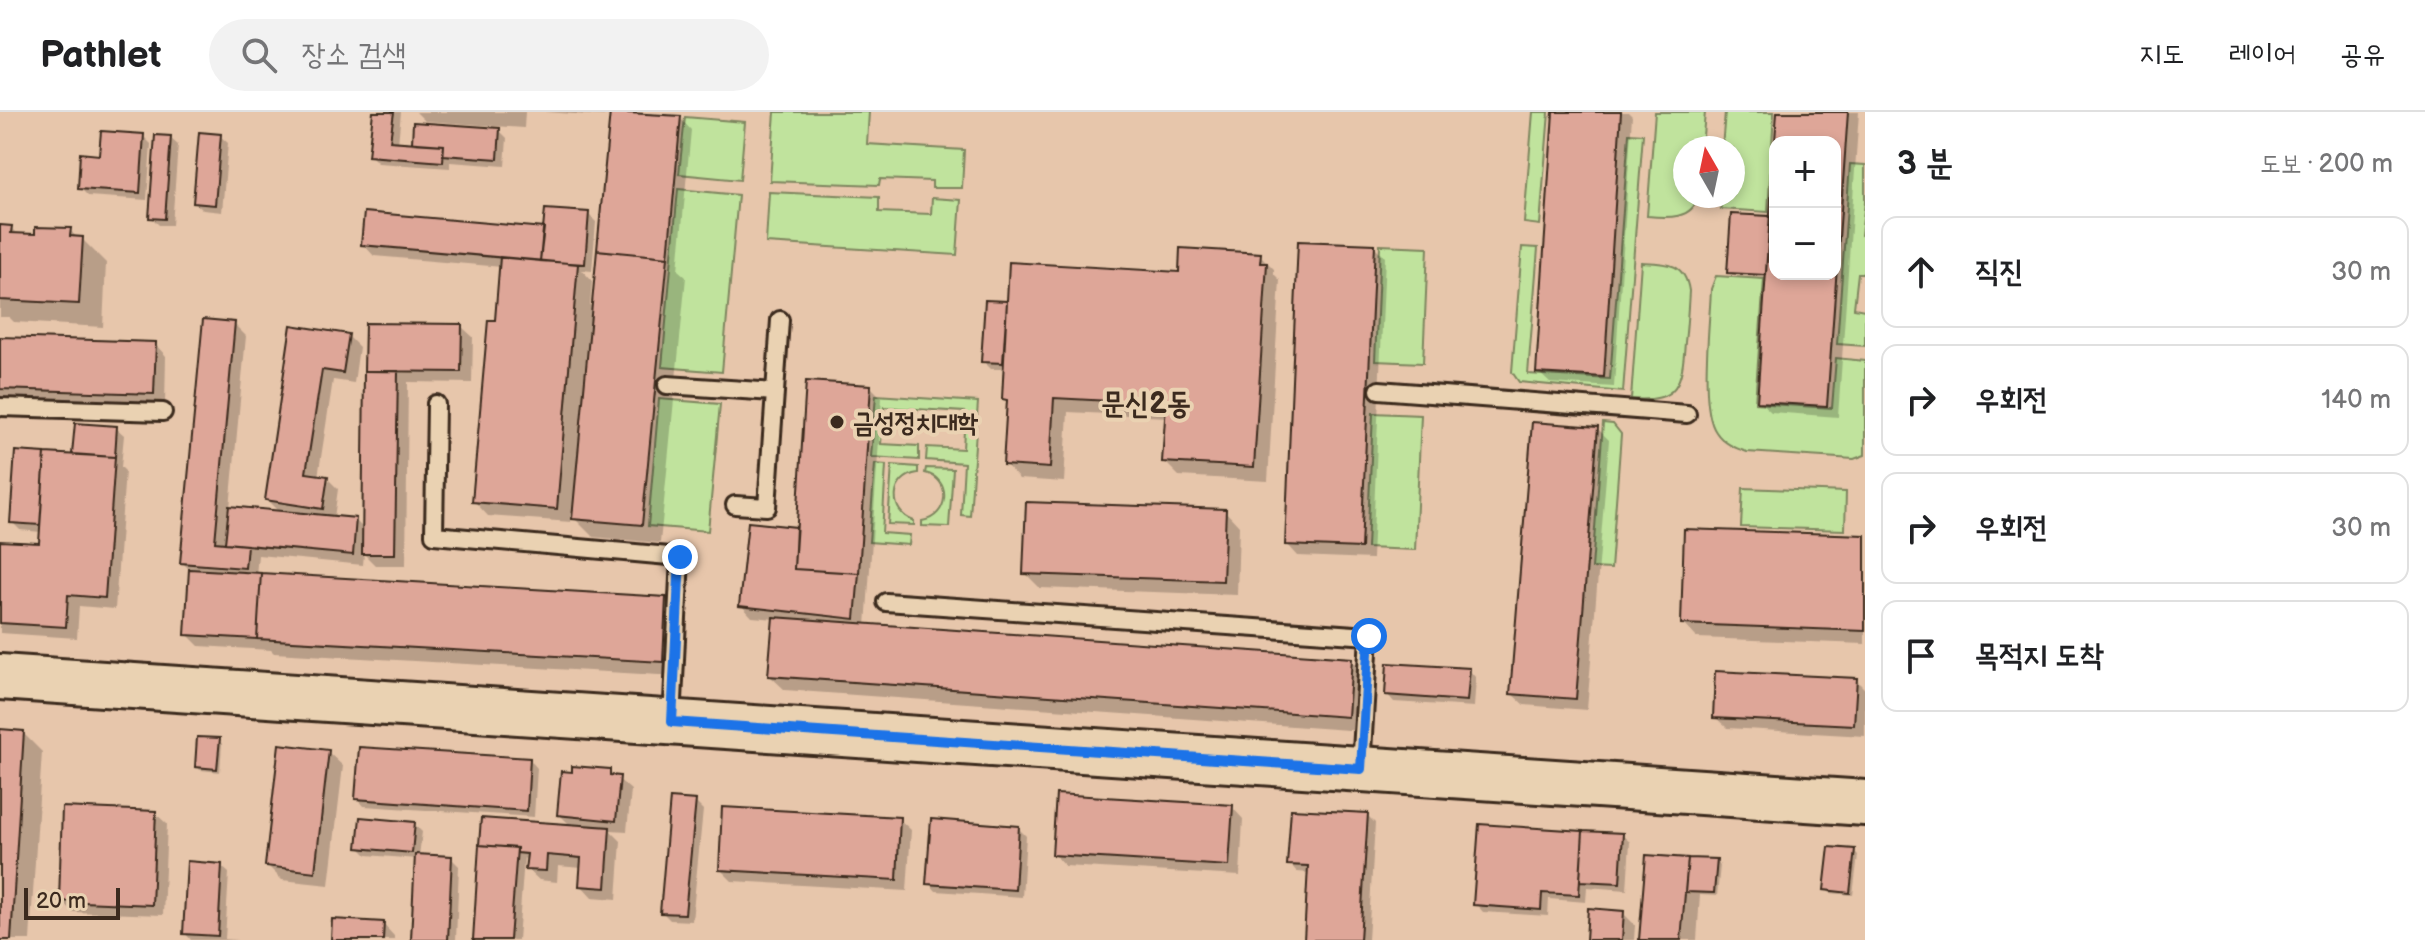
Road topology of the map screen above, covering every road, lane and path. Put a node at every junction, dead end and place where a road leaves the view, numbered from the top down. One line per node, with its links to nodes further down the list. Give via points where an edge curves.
1 (780, 320): 4 (lane)
2 (667, 385): 4 (lane)
3 (1379, 390): 8 (lane)
4 (775, 392): 9 (lane, via 767,507)
5 (436, 404): 12 (lane, via 434,535 680,557)
6 (0, 407): 7 (lane)
7 (163, 412)
8 (1687, 414)
9 (735, 505)
10 (886, 602): 13 (lane, via 1369,636)
11 (0, 677): 12 (main road)
12 (672, 722): 13 (main road)
13 (1361, 769): 14 (main road)
14 (1865, 803)

